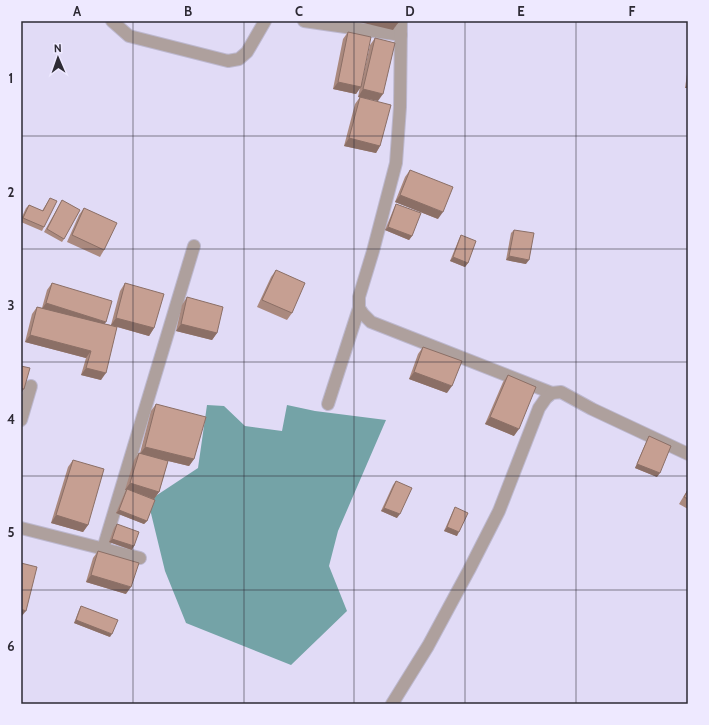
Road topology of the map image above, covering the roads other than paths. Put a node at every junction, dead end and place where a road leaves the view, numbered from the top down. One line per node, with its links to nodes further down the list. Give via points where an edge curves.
1 (112, 21): 2 (street, via 129,36 228,62 238,59 247,52)
2 (265, 21)
3 (304, 21): 5 (street)
4 (401, 21): 5 (street)
5 (401, 35): 7 (street, via 396,163 359,297)
6 (194, 246): 14 (street)
7 (359, 308): 9 (street, via 371,322); 10 (street)
8 (31, 386): 11 (street)
9 (552, 393): 12 (street, via 561,392); 16 (street, via 539,408 499,511 469,570 428,646)
10 (328, 404)
11 (21, 420)
12 (688, 454)
13 (21, 528): 14 (street)
14 (103, 549): 15 (street)
15 (140, 558)
16 (392, 704)

